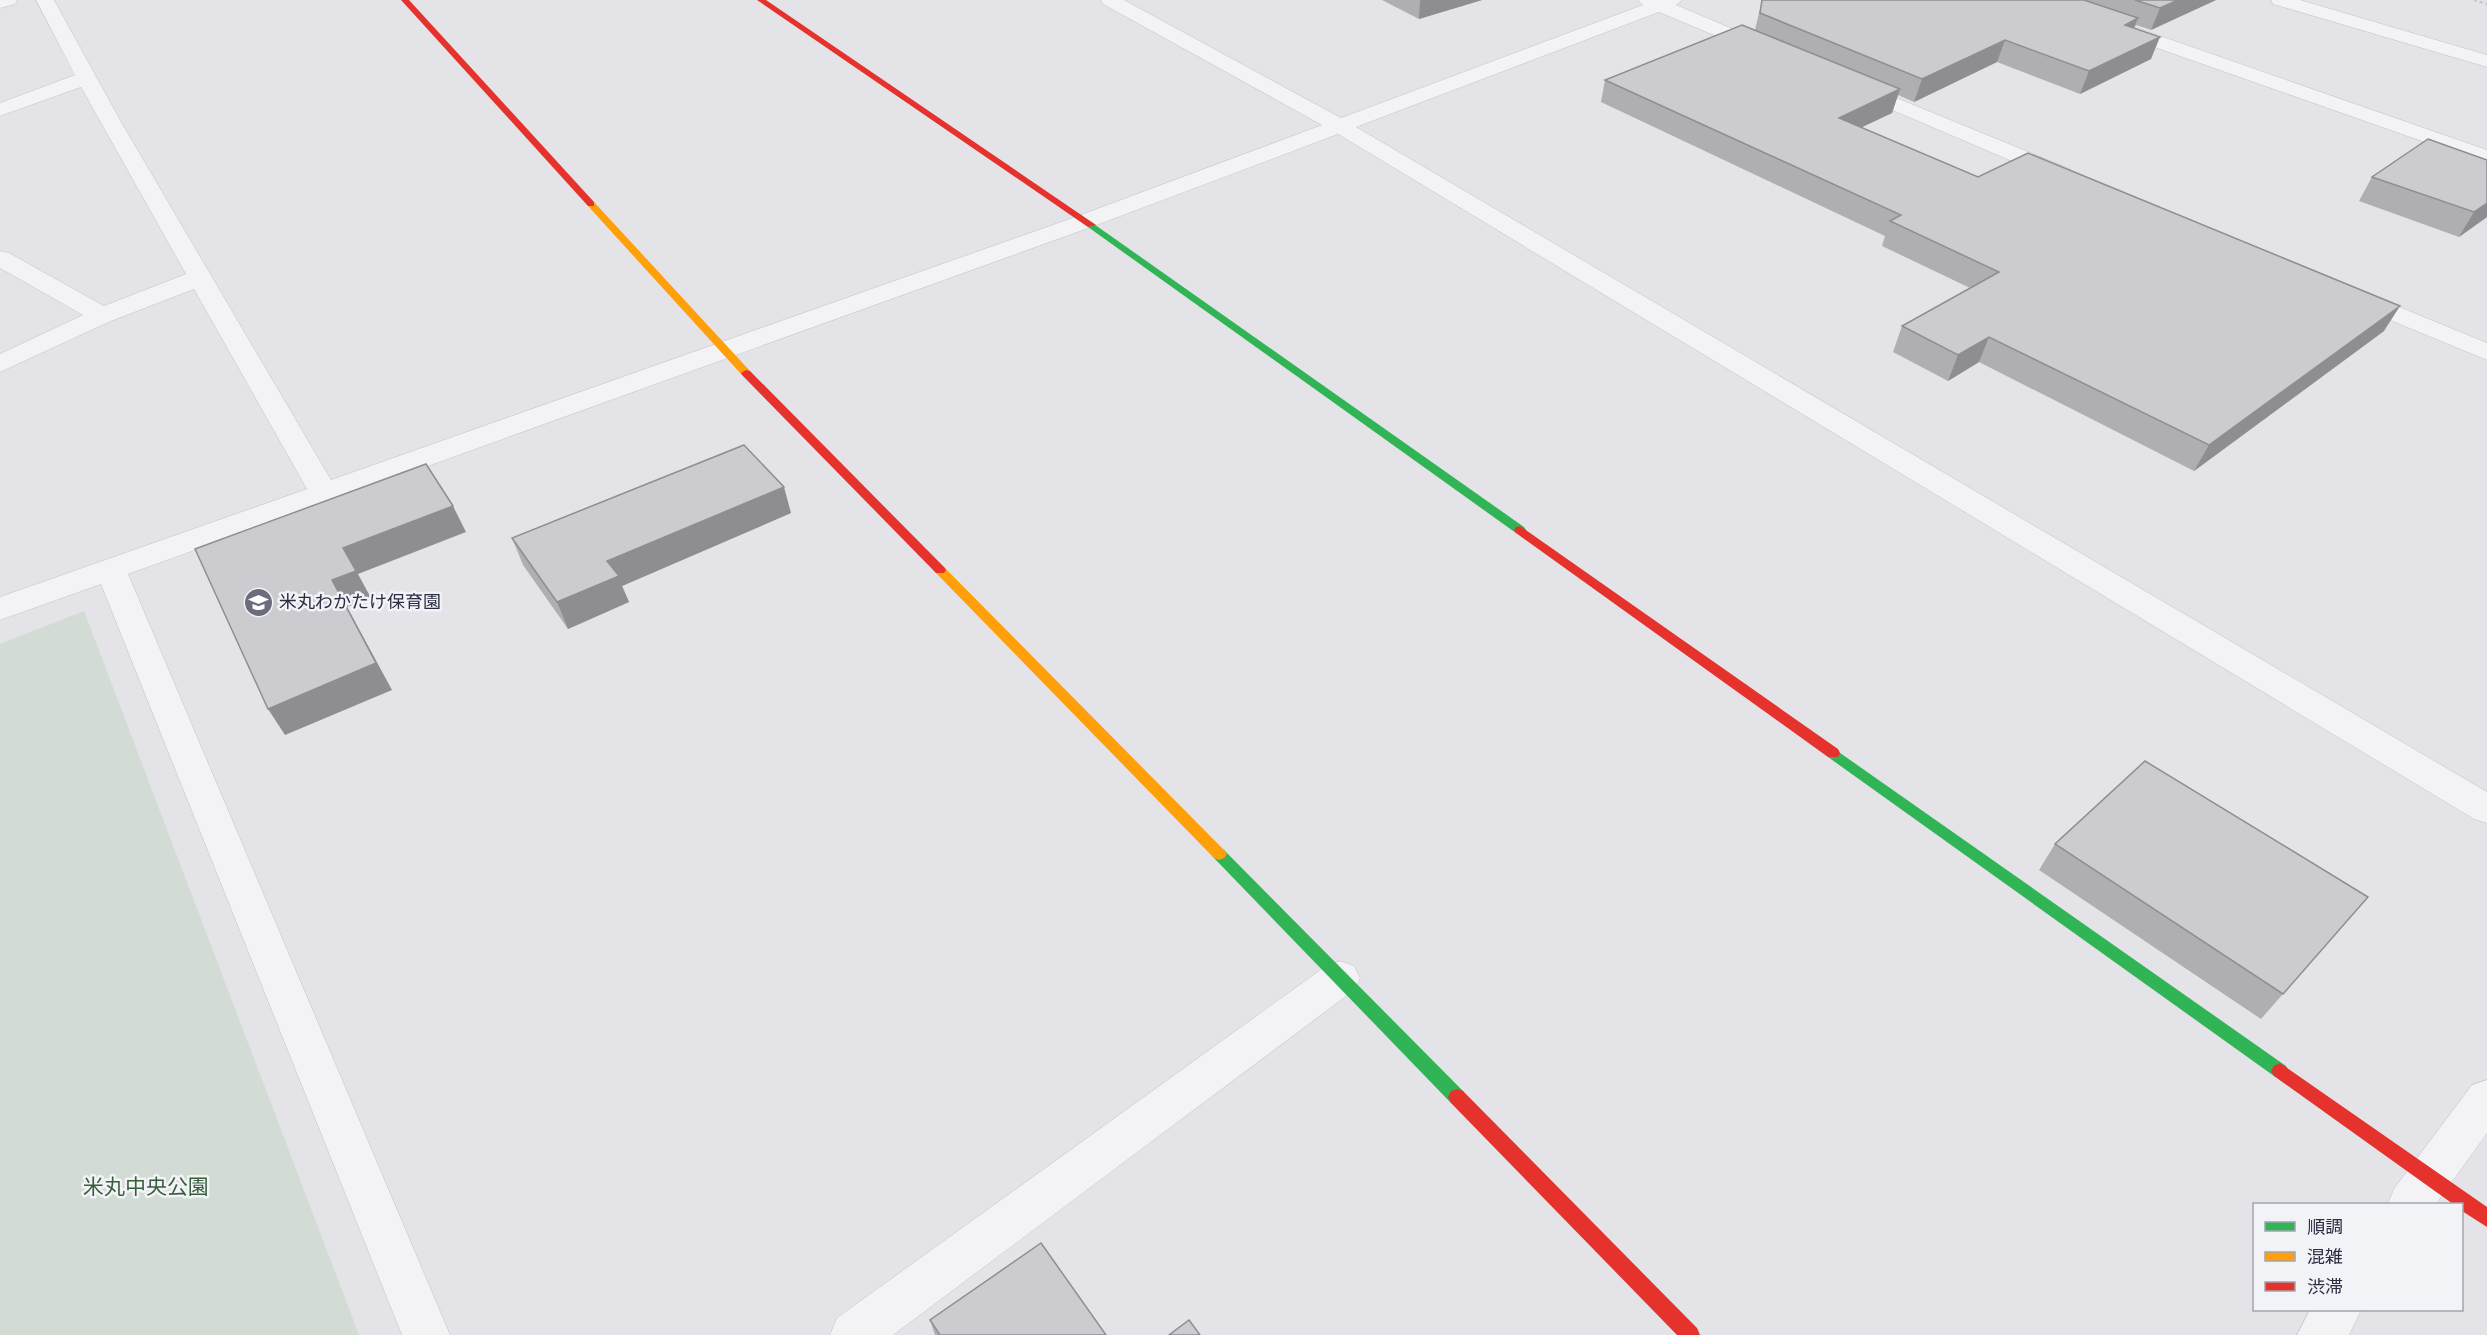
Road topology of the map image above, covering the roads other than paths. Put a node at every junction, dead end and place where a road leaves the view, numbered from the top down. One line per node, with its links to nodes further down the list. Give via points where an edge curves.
1 (8, 0): 8 (street)
2 (45, 0): 12 (street)
3 (405, 0): 23 (street)
4 (761, 0): 18 (street)
5 (1110, 0): 15 (street)
6 (2038, 0): 16 (street)
7 (2280, 0): 11 (street)
8 (0, 2)
9 (1660, 2): 10 (street); 15 (street)
10 (1781, 56)
11 (2487, 61)
12 (86, 78): 14 (street); 20 (street)
13 (1836, 79): 17 (street)
14 (0, 110)
15 (1340, 126): 18 (street); 29 (street)
16 (2487, 157)
17 (2079, 181)
18 (1086, 221): 23 (street); 32 (street)
19 (0, 258): 22 (street)
20 (199, 278): 22 (street); 26 (street)
21 (2332, 287): 24 (street)
22 (102, 316): 25 (street)
23 (725, 351): 26 (street); 30 (street)
24 (2487, 352)
25 (0, 364)
26 (325, 494): 27 (street)
27 (110, 568): 28 (street); 37 (street)
28 (0, 609)
29 (2487, 809)
30 (1340, 978): 38 (street); 39 (street)
31 (2487, 1099): 32 (street)
32 (2419, 1191): 33 (street)
33 (2449, 1203)
34 (2463, 1208): 35 (street)
35 (2487, 1218)
36 (2337, 1311): 40 (street)
37 (426, 1335)
38 (854, 1335)
39 (1690, 1335)
40 (2321, 1335)

